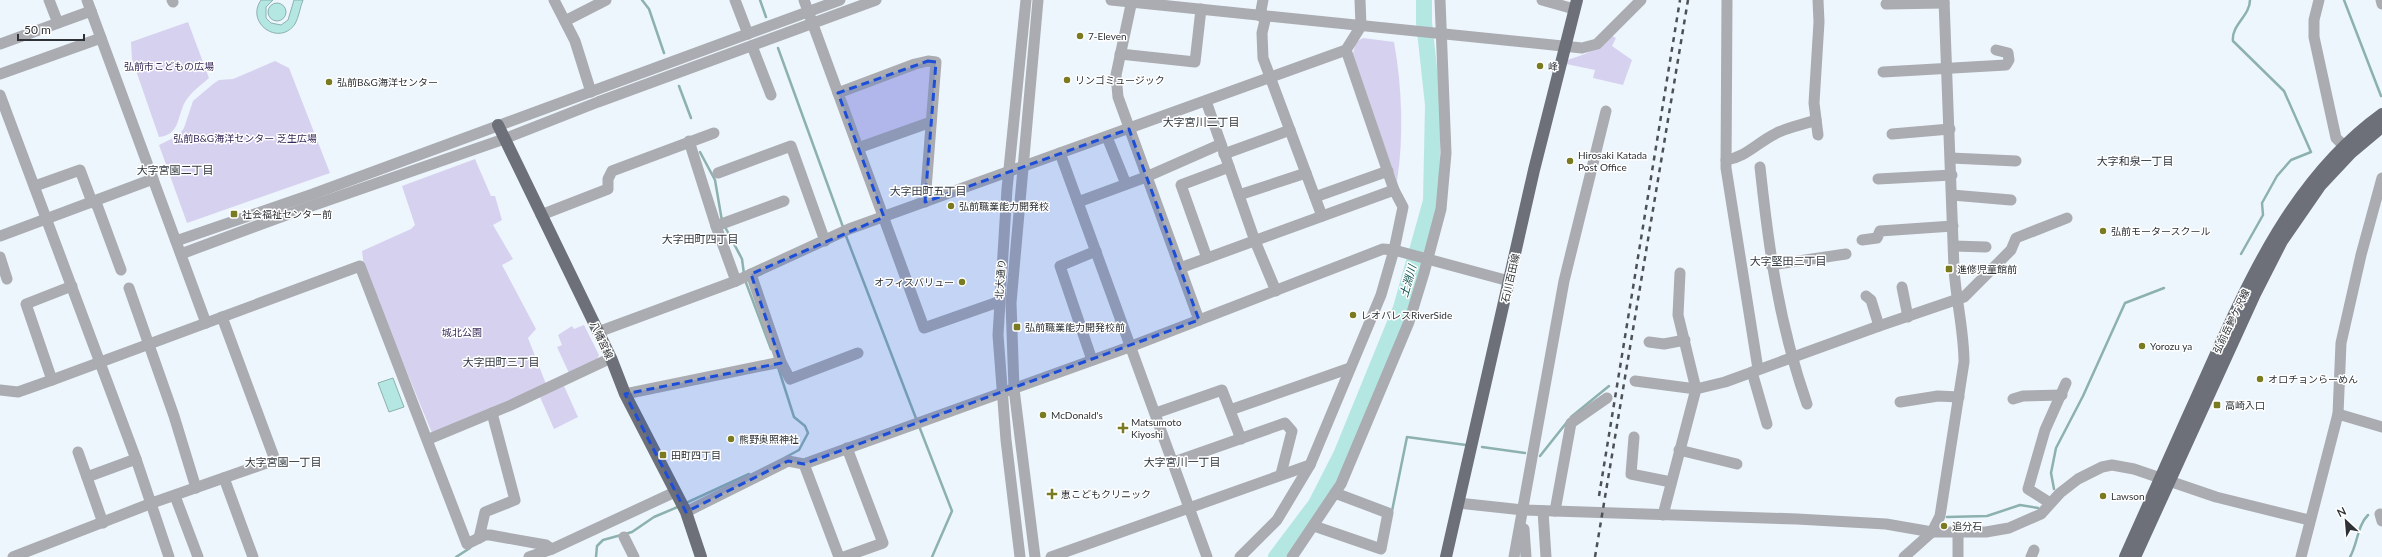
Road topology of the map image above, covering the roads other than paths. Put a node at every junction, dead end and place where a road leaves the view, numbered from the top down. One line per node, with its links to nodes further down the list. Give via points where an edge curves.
1 (49, 0): 31 (street)
2 (87, 0): 27 (street)
3 (554, 0): 30 (street)
4 (606, 0): 30 (street)
5 (735, 0): 34 (street)
6 (804, 0): 28 (street)
7 (840, 0): 28 (street)
8 (876, 0): 32 (street)
9 (1026, 0): 77 (street, 北大通り)
10 (1038, 0): 73 (street)
11 (1111, 0): 21 (street)
12 (1262, 0): 29 (street)
13 (1360, 0): 33 (street)
14 (1440, 0): 35 (street)
15 (1542, 0): 25 (street)
16 (1641, 0): 39 (street, via 1597,44 1582,48)
17 (1727, 0): 71 (street)
18 (1818, 0): 54 (street, via 1814,103)
19 (2319, 0): 68 (street, via 2314,20 2314,37 2336,138)
20 (2381, 0): 24 (street)
21 (1132, 1): 26 (street); 42 (street)
22 (1944, 2): 23 (street); 43 (street)
23 (1886, 4)
24 (2382, 4)
25 (1575, 5): 39 (main road, 石川百田線)
26 (1201, 10): 29 (street); 42 (street, via 1195,62)
27 (91, 11): 31 (street); 36 (street)
28 (808, 12): 32 (street); 34 (street)
29 (1263, 16): 33 (street); 46 (street, via 1261,49)
30 (565, 21): 47 (street, via 575,41)
31 (58, 23): 37 (street)
32 (813, 24): 38 (street); 48 (street)
33 (1361, 26): 35 (street); 40 (street)
34 (748, 34): 47 (street)
35 (1440, 35): 39 (street); 116 (street, via 1446,153 1440,208)
36 (101, 38): 45 (street); 83 (street)
37 (0, 44)
38 (752, 46): 50 (street); 64 (street)
39 (1563, 48): 123 (main road, 石川百田線)
40 (1346, 50): 46 (street); 76 (street)
41 (1996, 50): 43 (street, via 2008,53 2009,60 2006,65)
42 (1120, 54): 57 (street, via 1116,75 1118,97)
43 (1947, 68): 44 (street); 58 (street)
44 (1883, 72)
45 (0, 74)
46 (1270, 78): 51 (street); 59 (street)
47 (591, 92): 56 (street)
48 (838, 93): 55 (street, via 915,64 936,62); 66 (street)
49 (0, 95): 86 (street)
50 (770, 95)
51 (1206, 101): 57 (street); 67 (street)
52 (1606, 111): 193 (street, via 1564,281)
53 (2382, 118): 68 (main road, 弘前岳鰺ケ沢線)
54 (1816, 120): 62 (street); 71 (street, via 1774,134 1750,152)
55 (931, 122): 66 (street); 94 (street)
56 (498, 125): 64 (main road, 八幡宮線); 105 (street, via 313,194)
57 (1129, 129): 63 (street); 81 (street)
58 (1950, 129): 61 (street); 70 (street)
59 (1290, 130): 67 (street); 79 (street)
60 (714, 133): 65 (street)
61 (1892, 134)
62 (1818, 135)
63 (1107, 137): 69 (street); 85 (street)
64 (504, 139): 96 (main road, 八幡宮線); 112 (street, via 357,189)
65 (689, 141): 96 (street, via 612,170 608,179 608,189); 101 (street)
66 (858, 148): 98 (street)
67 (1223, 149): 74 (street); 81 (street)
68 (2348, 149): 183 (main road, 弘前岳鰺ケ沢線, via 2299,198 2278,229 2210,365)
69 (1060, 153): 73 (street); 95 (street)
70 (1951, 158): 72 (street); 80 (street)
71 (1726, 160): 148 (street)
72 (2016, 161)
73 (1023, 166): 77 (street); 152 (street, via 1011,302)
74 (1229, 167): 88 (street); 115 (street, via 1181,185)
75 (1760, 168): 117 (street)
76 (1388, 171): 87 (street); 90 (street)
77 (1009, 172): 94 (street); 130 (street, 北大通り)
78 (718, 173): 106 (street, via 791,146)
79 (1306, 173): 88 (street); 90 (street)
80 (1952, 175): 84 (street); 89 (street)
81 (1146, 177): 85 (street); 118 (street)
82 (2382, 178): 166 (street, via 2341,343)
83 (153, 179): 93 (street); 105 (street)
84 (1878, 179)
85 (1126, 184): 95 (street)
86 (35, 186): 93 (street, via 80,170); 99 (street)
87 (1394, 190): 97 (street); 111 (street, via 1403,207)
88 (1239, 195): 107 (street)
89 (1952, 195): 91 (street); 102 (street)
90 (1315, 197): 97 (street)
91 (2011, 200)
92 (784, 201): 101 (street)
93 (92, 202): 99 (street); 119 (street, via 97,205)
94 (925, 202): 98 (street)
95 (1078, 202): 110 (street)
96 (541, 215): 136 (main road, 八幡宮線)
97 (1322, 216): 107 (street)
98 (884, 217): 106 (street); 130 (street, via 924,328)
99 (48, 218): 103 (street); 124 (street)
100 (2067, 218): 129 (street, via 2016,238 2012,250 1964,297)
101 (716, 226): 121 (street)
102 (1953, 226): 104 (street, via 1880,231 1877,238); 108 (street)
103 (0, 236)
104 (1862, 240)
105 (176, 241): 112 (street)
106 (825, 241): 121 (street)
107 (1256, 241): 115 (street); 127 (street)
108 (1954, 246): 109 (street); 129 (street)
109 (1986, 247)
110 (1096, 251): 140 (street); 144 (street, via 1060,266)
111 (1397, 251): 116 (street); 127 (street, via 1383,250); 147 (street)
112 (181, 254): 134 (street)
113 (1846, 254): 117 (street)
114 (0, 257): 122 (street)
115 (1207, 258): 118 (street)
116 (1426, 258): 123 (street); 186 (street, via 1409,322)
117 (1771, 265): 143 (street)
118 (1180, 268): 133 (street)
119 (121, 270)
120 (1680, 273): 137 (street, via 1678,314)
121 (744, 277): 136 (street); 146 (street)
122 (7, 279)
123 (1509, 281): 189 (main road, 石川百田線)
124 (72, 286): 145 (street); 149 (street, via 26,304)
125 (1902, 286): 132 (street)
126 (129, 288): 139 (street)
127 (1276, 291): 133 (street)
128 (1866, 296): 135 (street, via 1870,300)
129 (1956, 300): 132 (street); 158 (street, via 1964,341)
130 (998, 302): 155 (street, 北大通り)
131 (222, 317): 134 (street); 170 (street, via 360,266); 182 (street, via 275,460)
132 (1908, 317): 135 (street)
133 (1199, 320): 140 (street)
134 (206, 323): 139 (street)
135 (1879, 326): 143 (street)
136 (598, 332): 142 (main road, 八幡宮線)
137 (1684, 340): 138 (street, via 1664,344); 153 (street)
138 (1649, 342)
139 (149, 344): 145 (street); 185 (street)
140 (1132, 346): 144 (street); 164 (street)
141 (858, 353): 146 (street, via 790,379)
142 (611, 358): 156 (main road, 八幡宮線); 165 (street)
143 (1791, 358): 148 (street); 162 (street)
144 (1092, 360): 152 (street)
145 (100, 362): 149 (street); 175 (street)
146 (777, 363): 156 (street)
147 (1350, 368): 163 (street); 179 (street)
148 (1755, 370): 153 (street, via 1725,382); 167 (street)
149 (52, 380): 154 (street, via 18,392)
150 (1635, 381): 153 (street)
151 (2066, 383): 157 (street)
152 (1014, 389): 155 (street); 215 (street)
153 (1696, 389): 173 (street)
154 (0, 390)
155 (1002, 392): 172 (street); 214 (street, 北大通り)
156 (625, 394): 191 (main road, 八幡宮線)
157 (2062, 395): 160 (street, via 2030,395); 190 (street, via 2045,430 2028,489)
158 (1959, 397): 161 (street, via 1938,396); 200 (street, via 1940,516)
159 (1607, 398): 195 (street, via 1572,423)
160 (2013, 399)
161 (1900, 402)
162 (1806, 404)
163 (1230, 410): 164 (street, via 1222,390); 171 (street)
164 (1156, 412): 176 (street)
165 (492, 413): 170 (street); 203 (street, via 515,500 485,512)
166 (2338, 414): 168 (street); 197 (street)
167 (1767, 424)
168 (2382, 427)
169 (1634, 437): 184 (street, via 1631,474)
170 (429, 439): 203 (street, via 467,544)
171 (1241, 439): 176 (street); 180 (street, via 1285,423 1292,431)
172 (847, 448): 177 (street); 213 (street, via 882,543)
173 (1679, 450): 178 (street); 184 (street)
174 (78, 452): 181 (street)
175 (136, 459): 181 (street); 188 (street)
176 (1174, 462): 192 (street)
177 (804, 464): 191 (street, via 788,461); 212 (street)
178 (1737, 464)
179 (1310, 465): 180 (street); 218 (street, via 1277,520)
180 (1281, 474): 192 (street)
181 (87, 477): 198 (street)
182 (224, 478): 185 (street); 209 (street)
183 (2164, 480): 190 (street, via 2124,467 2102,466 2078,479); 197 (street, via 2216,497); 226 (main road, 弘前岳鰺ケ沢線); 227 (main road)
184 (1671, 482): 196 (street)
185 (196, 488): 187 (street)
186 (1335, 493): 199 (street); 199 (street, via 1388,513 1381,550)
187 (175, 496): 188 (street); 208 (street)
188 (152, 503): 198 (street); 207 (street, via 151,508)
189 (1458, 503): 193 (street); 220 (main road, 石川百田線)
190 (2050, 503): 201 (street, via 2041,514 2009,528 1986,532)
191 (681, 504): 204 (street); 211 (main road, 八幡宮線)
192 (1190, 507): 216 (street); 217 (street)
193 (1525, 510): 194 (street); 221 (street); 222 (street, via 1523,534)
194 (1543, 511): 195 (street); 223 (street)
195 (1555, 511): 196 (street)
196 (1663, 515): 200 (street, via 1879,524)
197 (2309, 520): 228 (street)
198 (103, 523): 205 (street)
199 (1314, 526): 219 (street)
200 (1932, 532): 201 (street); 224 (street)
201 (1958, 532): 225 (street)
202 (624, 537): 210 (street)
203 (479, 538): 204 (street, via 490,535 546,545)
204 (539, 554)
205 (25, 555): 206 (street)
206 (13, 557)
207 (169, 557)
208 (198, 557)
209 (253, 557)
210 (634, 557)
211 (701, 557)
212 (839, 557)
213 (844, 557)
214 (1020, 557)
215 (1035, 557)
216 (1051, 557)
217 (1207, 557)
218 (1240, 557)
219 (1292, 557)
220 (1446, 557)
221 (1514, 557)
222 (1526, 557)
223 (1546, 557)
224 (1904, 557)
225 (1958, 557)
226 (2125, 557)
227 (2134, 557)
228 (2301, 557)

